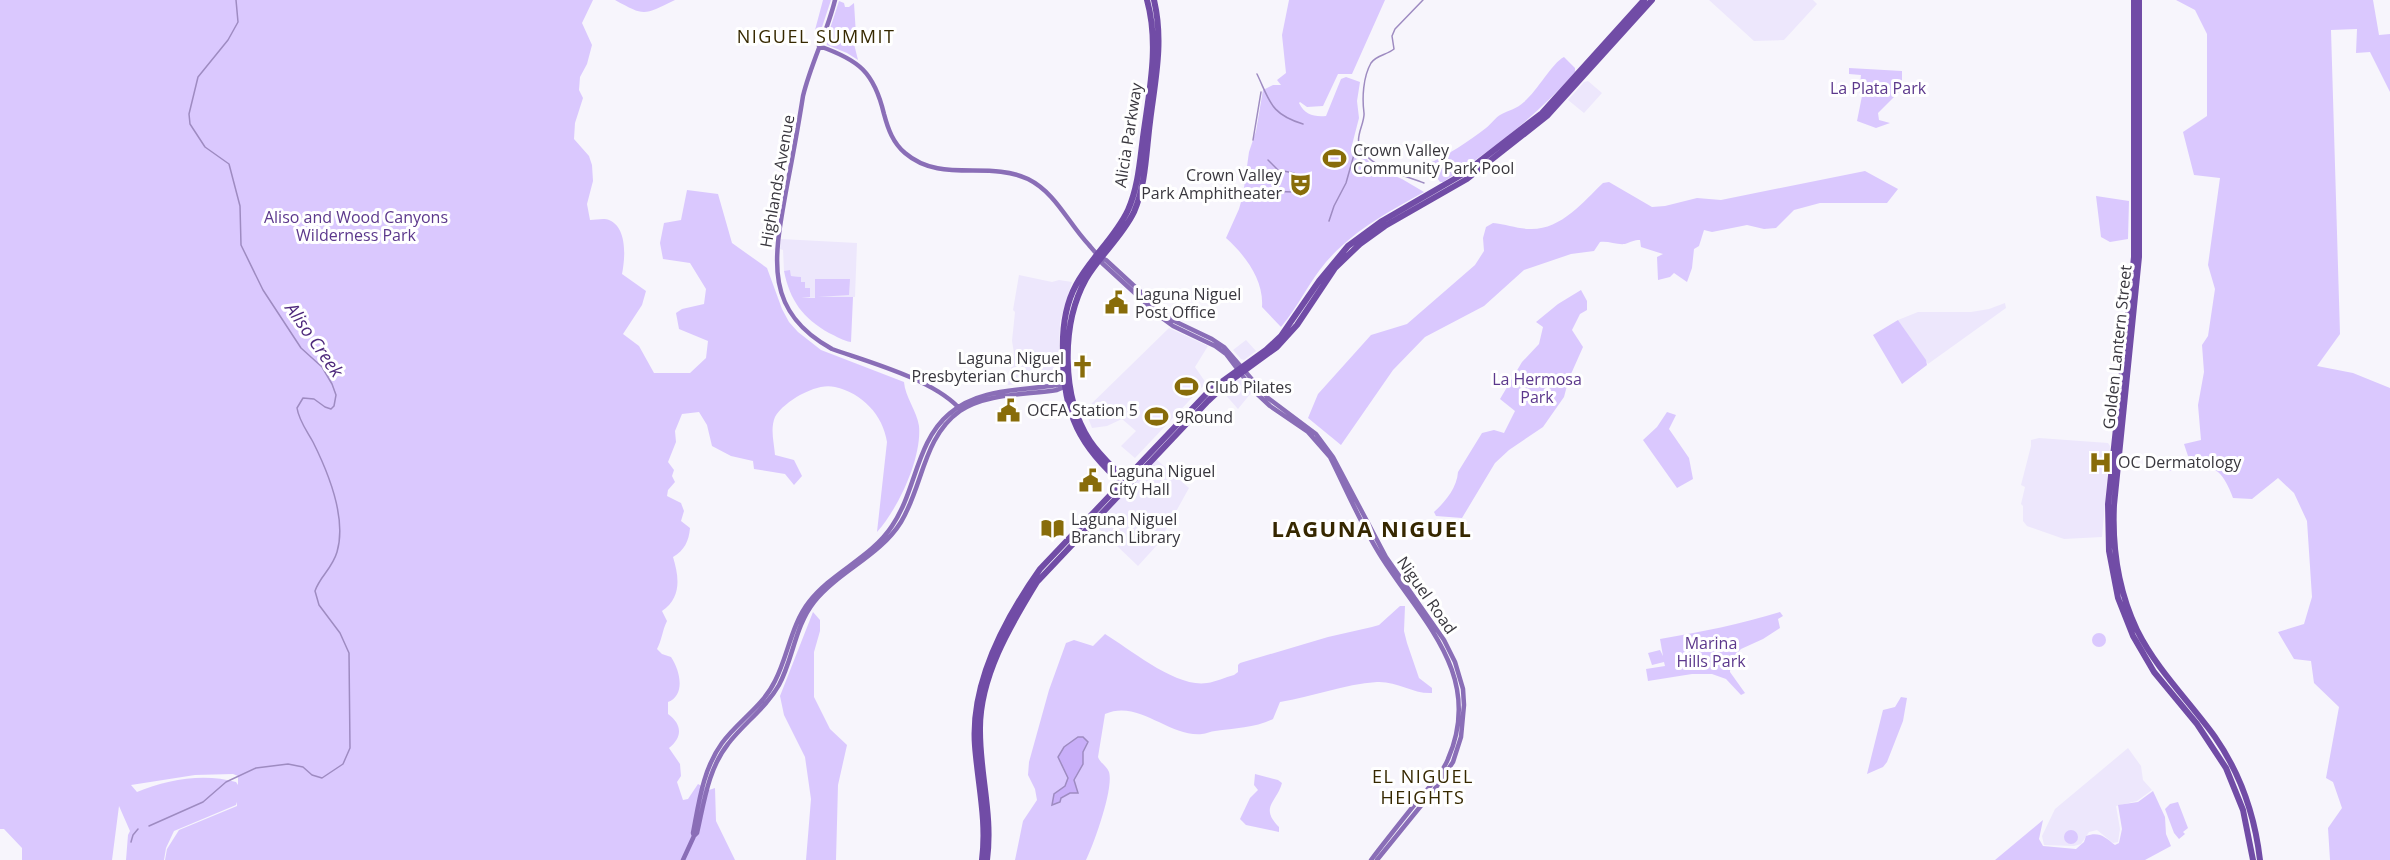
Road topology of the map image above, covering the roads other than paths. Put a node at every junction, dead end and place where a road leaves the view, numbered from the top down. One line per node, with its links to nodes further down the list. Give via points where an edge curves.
1 (835, 0): 7 (main road, Highlands Avenue)
2 (1147, 0): 10 (main road, Alicia Parkway, via 1154,41)
3 (1154, 0): 8 (main road, Alicia Parkway, via 1160,41)
4 (1644, 0): 24 (main road, via 1542,113 1472,168 1382,221 1348,246 1284,333)
5 (1652, 0): 24 (main road, via 1557,107 1467,180 1377,231 1351,251 1283,341)
6 (2136, 1): 9 (main road); 9 (main road, via 2140,27)
7 (819, 46): 15 (main road, Niguel Road, via 867,71 876,85 892,137 910,157 935,169 1001,171 1026,178 1055,199 1072,226); 27 (main road, Highlands Avenue, via 803,96 777,243 777,282 785,305 817,341 929,385)
8 (1157, 71): 10 (main road); 11 (main road, Alicia Parkway)
9 (2139, 85): 12 (main road, Golden Lantern Street); 13 (main road, Golden Lantern Street)
10 (1149, 92): 11 (main road); 15 (main road, Alicia Parkway, via 1130,205)
11 (1151, 116): 15 (main road, Alicia Parkway, via 1139,197 1119,238)
12 (2135, 131): 13 (main road); 14 (main road, Golden Lantern Street)
13 (2141, 136): 14 (main road); 23 (main road, Golden Lantern Street, via 2139,257)
14 (2135, 145): 22 (main road, Golden Lantern Street, via 2134,256)
15 (1099, 256): 16 (main road, Alicia Parkway); 17 (main road, Niguel Road); 18 (main road, Alicia Parkway, via 1075,287); 20 (main road, Niguel Road, via 1162,318)
16 (1070, 322): 18 (main road); 21 (main road, Alicia Parkway)
17 (1179, 325): 19 (main road, Niguel Road); 20 (main road)
18 (1063, 328): 21 (main road); 26 (main road, Alicia Parkway)
19 (1195, 331): 20 (main road); 24 (main road, Niguel Road, via 1219,343)
20 (1186, 332): 24 (main road, Niguel Road, via 1215,346)
21 (1069, 337): 29 (main road, Alicia Parkway, via 1070,389)
22 (2124, 358): 23 (main road); 25 (main road, Golden Lantern Street)
23 (2128, 368): 25 (main road); 50 (main road, Golden Lantern Street, via 2113,528 2120,584 2139,633 2232,766 2252,817)
24 (1242, 370): 28 (main road, Niguel Road); 32 (main road, via 1209,391)
25 (2122, 379): 49 (main road, Golden Lantern Street, via 2108,515 2109,551 2118,598 2129,629 2149,664 2226,768 2243,810)
26 (1064, 387): 27 (main road, via 990,399); 29 (main road, Alicia Parkway, via 1072,420)
27 (959, 409): 30 (main road, via 938,424); 31 (main road, via 940,430)
28 (1286, 414): 37 (main road, Niguel Road, via 1305,424 1325,444); 39 (main road, Niguel Road, via 1330,458 1381,557)
29 (1086, 441): 32 (main road, Alicia Parkway)
30 (923, 454): 31 (main road); 33 (main road)
31 (919, 480): 33 (main road); 34 (main road, via 902,520)
32 (1125, 483): 38 (main road); 40 (main road, via 1046,562)
33 (909, 493): 35 (main road, via 892,527)
34 (874, 552): 35 (main road); 36 (main road)
35 (866, 553): 36 (main road); 43 (main road, via 809,601 776,680 715,754 704,780)
36 (863, 561): 43 (main road, via 823,592 802,621 775,691 717,760)
37 (1395, 570): 39 (main road); 41 (main road, Niguel Road)
38 (1037, 582): 40 (main road); 42 (main road)
39 (1400, 585): 41 (main road); 47 (main road, Niguel Road, via 1450,661 1458,689 1457,735 1441,772)
40 (1022, 597): 42 (main road); 45 (main road, via 988,664 977,702 975,747 984,825)
41 (1414, 597): 48 (main road, Niguel Road, via 1455,662 1463,690 1463,725 1453,762)
42 (1016, 617): 46 (main road, via 991,672 981,714 990,824)
43 (694, 836): 44 (main road)
44 (683, 860)
45 (982, 860)
46 (987, 860)
47 (1371, 860)
48 (1377, 860)
49 (2253, 860)
50 (2260, 860)

